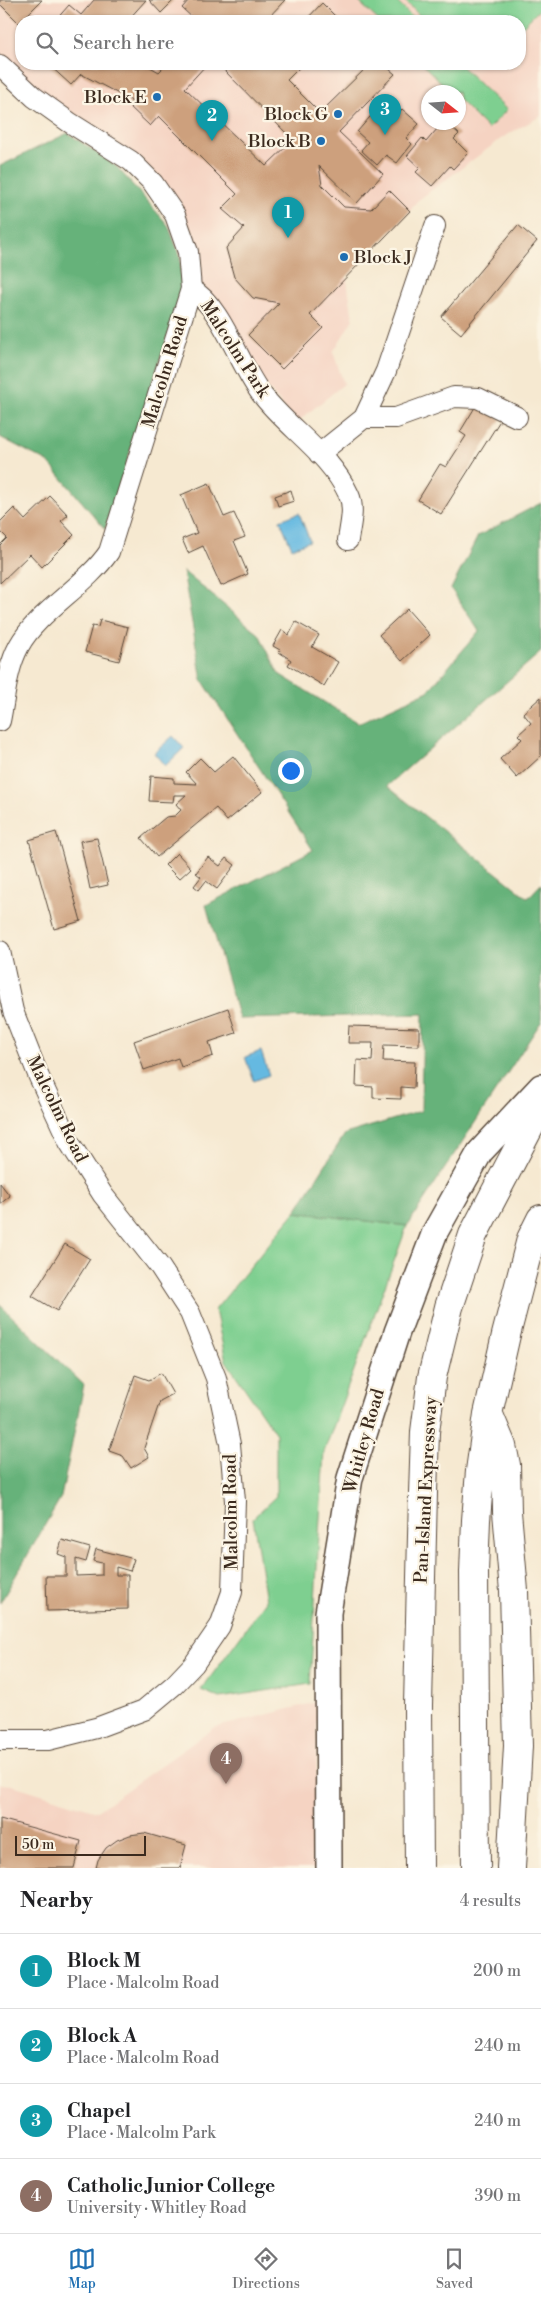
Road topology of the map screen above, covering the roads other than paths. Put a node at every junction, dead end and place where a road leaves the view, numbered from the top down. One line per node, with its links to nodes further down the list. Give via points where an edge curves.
1 (0, 65): 3 (street, Malcolm Road, via 34,97 131,161 153,183 175,215 188,252)
2 (435, 226): 5 (street, via 386,371)
3 (191, 289): 6 (street, Malcolm Park, via 200,294 217,315 263,396); 8 (street, Malcolm Road, via 110,552 28,632 14,656)
4 (518, 417): 5 (street, via 478,398 454,397 396,418)
5 (364, 418): 6 (street)
6 (320, 454): 7 (street, Malcolm Park, via 350,496 352,516)
7 (348, 540)
8 (0, 721)
9 (0, 951): 14 (street, Malcolm Road, via 13,1011 69,1142 103,1195 190,1312 216,1378 230,1444 235,1500 232,1592 220,1626 194,1664 174,1685 144,1710 96,1728 48,1740)
10 (541, 1088): 15 (main road, Whitley Road, via 480,1152 435,1232 397,1332 350,1478 328,1613)
11 (541, 1105): 16 (highway, Pan-Island Expressway, via 474,1235 449,1307 432,1377 425,1432 423,1493 418,1705)
12 (541, 1219): 13 (highway, via 531,1239)
13 (488, 1414): 17 (highway, via 475,1545); 18 (highway, via 502,1446 506,1465 514,1591 518,1746)
14 (0, 1740)
15 (329, 1868)
16 (420, 1868)
17 (476, 1868)
18 (511, 1868)

